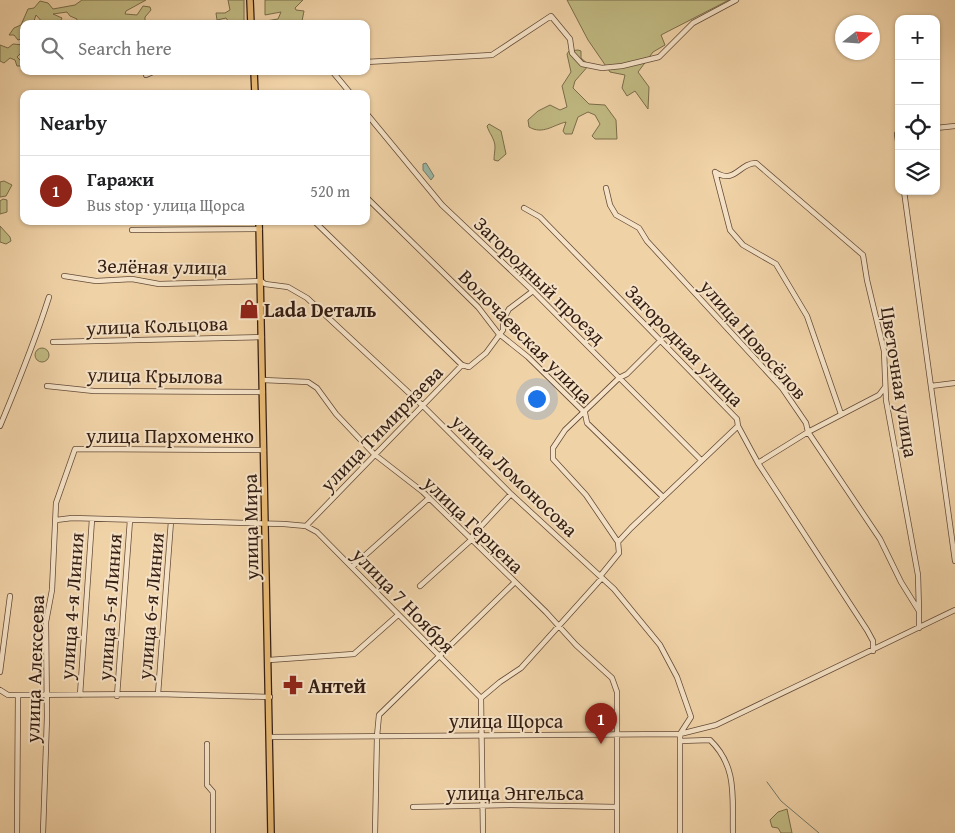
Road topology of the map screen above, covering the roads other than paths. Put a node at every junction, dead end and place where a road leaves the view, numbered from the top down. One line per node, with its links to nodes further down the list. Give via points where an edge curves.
1 (250, 0): 3 (main road)
2 (736, 0): 4 (street, via 693,23 659,57 622,66 602,68 582,64 572,52 570,39 552,16 492,55)
3 (251, 20)
4 (370, 62)
5 (254, 75): 7 (main road)
6 (335, 75): 8 (street)
7 (255, 90)
8 (348, 90)
9 (370, 118): 22 (street, Загородный проезд, via 442,205)
10 (955, 126): 11 (street)
11 (940, 128)
12 (606, 188): 43 (street, улица Новосёлов, via 616,215 639,228 647,241 782,388 806,423)
13 (905, 195): 33 (street)
14 (370, 201): 24 (street, Волочаевская улица, via 478,307)
15 (524, 208): 26 (street, Загородная улица, via 540,217)
16 (260, 225): 18 (main road, улица Мира)
17 (318, 225): 28 (street)
18 (260, 229): 19 (street); 21 (main road, улица Мира)
19 (132, 230)
20 (64, 276): 21 (street, Зелёная улица, via 160,284)
21 (261, 281): 25 (main road, улица Мира); 38 (street, улица Ломоносова, via 288,287 307,298)
22 (533, 291): 24 (street, улица Тимирязева, via 509,309 503,320 503,330); 29 (street, Загородный проезд)
23 (49, 297): 41 (street)
24 (498, 334): 28 (street, улица Тимирязева, via 486,353 469,367); 39 (street, Волочаевская улица, via 528,357)
25 (262, 337): 27 (street, улица Кольцова); 30 (main road, улица Мира)
26 (660, 341): 29 (street); 42 (street, Загородная улица, via 737,419)
27 (53, 342)
28 (462, 365): 38 (street, улица Тимирязева)
29 (619, 378): 39 (street); 47 (street, Загородный проезд)
30 (263, 380): 35 (main road, улица Мира); 46 (street, улица Герцена, via 308,382 317,388 336,414)
31 (955, 382): 33 (street)
32 (47, 386): 35 (street, улица Крылова, via 94,391)
33 (931, 386): 60 (street)
34 (885, 387): 36 (street); 37 (street, Цветочная улица); 40 (street, Цветочная улица, via 881,331 863,255 756,163 749,163 734,175 723,176 716,172 730,230 743,245 776,264 807,316)
35 (263, 392): 45 (main road, улица Мира)
36 (878, 395): 37 (street); 40 (street)
37 (886, 400): 67 (street, Цветочная улица, via 918,575)
38 (422, 405): 46 (street, улица Тимирязева); 49 (street, улица Ломоносова)
39 (585, 413): 50 (street, Волочаевская улица, via 586,423); 59 (street, via 558,440 553,448 553,459 586,495)
40 (841, 414): 43 (street)
41 (0, 426)
42 (738, 426): 47 (street); 48 (street, Загородная улица)
43 (808, 432): 48 (street); 67 (street, улица Новосёлов, via 880,539)
44 (76, 449): 45 (street, улица Пархоменко); 53 (street, улица Алексеева, via 56,503)
45 (264, 450): 56 (main road, улица Мира)
46 (374, 454): 51 (street, улица Герцена); 57 (street, улица Тимирязева)
47 (701, 460): 50 (street)
48 (758, 463): 71 (street, Загородная улица, via 868,630)
49 (510, 494): 58 (street); 62 (street, улица Ломоносова)
50 (663, 497): 59 (street)
51 (429, 498): 58 (street, улица Герцена); 61 (street)
52 (92, 519): 53 (street); 54 (street); 79 (street, улица 4-я Линия)
53 (56, 520): 76 (street, улица Алексеева, via 52,590 46,622)
54 (130, 520): 55 (street); 80 (street, улица 5-я Линия)
55 (171, 521): 56 (street); 77 (street, улица 6-я Линия)
56 (266, 524): 57 (street); 73 (main road, улица Мира)
57 (306, 526): 61 (street, улица 7 Ноября, via 317,532)
58 (471, 540): 63 (street, улица Герцена); 64 (street)
59 (618, 542): 62 (street, via 619,553)
60 (955, 561)
61 (352, 567): 68 (street, улица 7 Ноября)
62 (601, 578): 69 (street); 84 (street, улица Ломоносова, via 626,602 660,645 677,677 691,717)
63 (514, 583): 69 (street, улица Герцена); 72 (street)
64 (420, 586)
65 (10, 596): 74 (street)
66 (955, 610): 70 (street, улица Щорса)
67 (919, 611): 70 (street)
68 (398, 615): 72 (street, улица 7 Ноября); 73 (street, via 354,654)
69 (558, 625): 82 (street, via 521,668); 83 (street, улица Герцена, via 612,678 617,692)
70 (919, 628): 71 (street, улица Щорса)
71 (873, 651): 84 (street, улица Щорса, via 716,725)
72 (438, 656): 82 (street, улица 7 Ноября); 85 (street, via 380,715)
73 (269, 660): 81 (main road, улица Мира)
74 (0, 672)
75 (0, 690): 78 (street, via 8,695)
76 (46, 694): 78 (street); 79 (street); 94 (street, улица Алексеева)
77 (158, 694): 80 (street); 81 (street)
78 (18, 695): 93 (street)
79 (80, 695): 80 (street)
80 (117, 696)
81 (270, 697): 87 (main road, улица Мира)
82 (481, 698): 86 (street)
83 (617, 734): 84 (street, улица Щорса); 86 (street, улица Щорса); 92 (street, улица Герцена)
84 (680, 734): 88 (street)
85 (377, 736): 86 (street, улица Щорса); 87 (street, улица Щорса); 97 (street)
86 (481, 736): 90 (street)
87 (270, 737): 96 (main road, улица Мира)
88 (680, 741): 100 (street); 101 (street, via 710,740 722,752 732,778)
89 (207, 744): 95 (street, via 207,785 213,792)
90 (484, 806): 91 (street, улица Энгельса); 92 (street, улица Энгельса); 98 (street)
91 (413, 807)
92 (617, 807): 99 (street, улица Герцена)
93 (17, 833)
94 (43, 833)
95 (214, 833)
96 (270, 833)
97 (375, 833)
98 (484, 833)
99 (617, 833)
100 (680, 833)
101 (733, 833)

